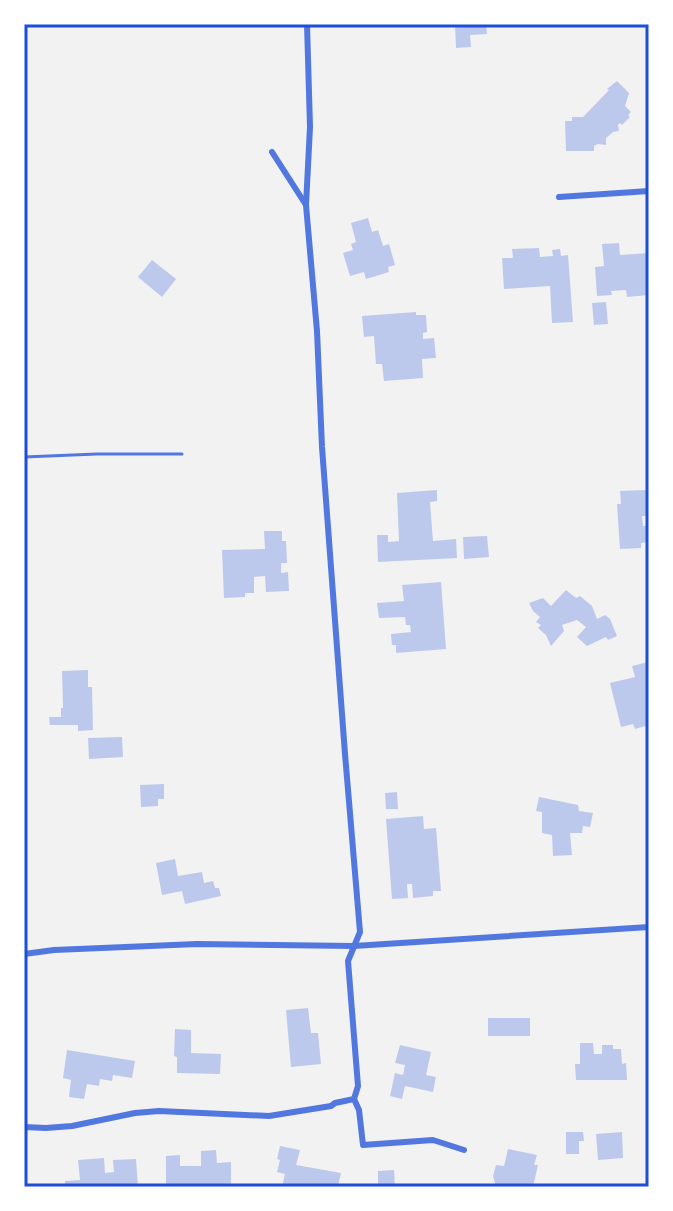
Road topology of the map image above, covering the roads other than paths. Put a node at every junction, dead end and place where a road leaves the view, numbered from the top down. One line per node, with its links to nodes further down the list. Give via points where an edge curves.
1 (307, 24): 5 (street)
2 (272, 152): 5 (street)
3 (649, 191): 4 (street)
4 (559, 197)
5 (306, 205): 9 (street, via 360,932)
6 (182, 454): 7 (lane)
7 (24, 457)
8 (649, 927): 9 (street)
9 (354, 946): 10 (street, via 197,944); 11 (street, via 348,961 358,1086)
10 (24, 954)
11 (354, 1099): 12 (street, via 269,1116 159,1111 72,1126); 13 (street, via 363,1145 433,1140)
12 (24, 1127)
13 (464, 1150)

